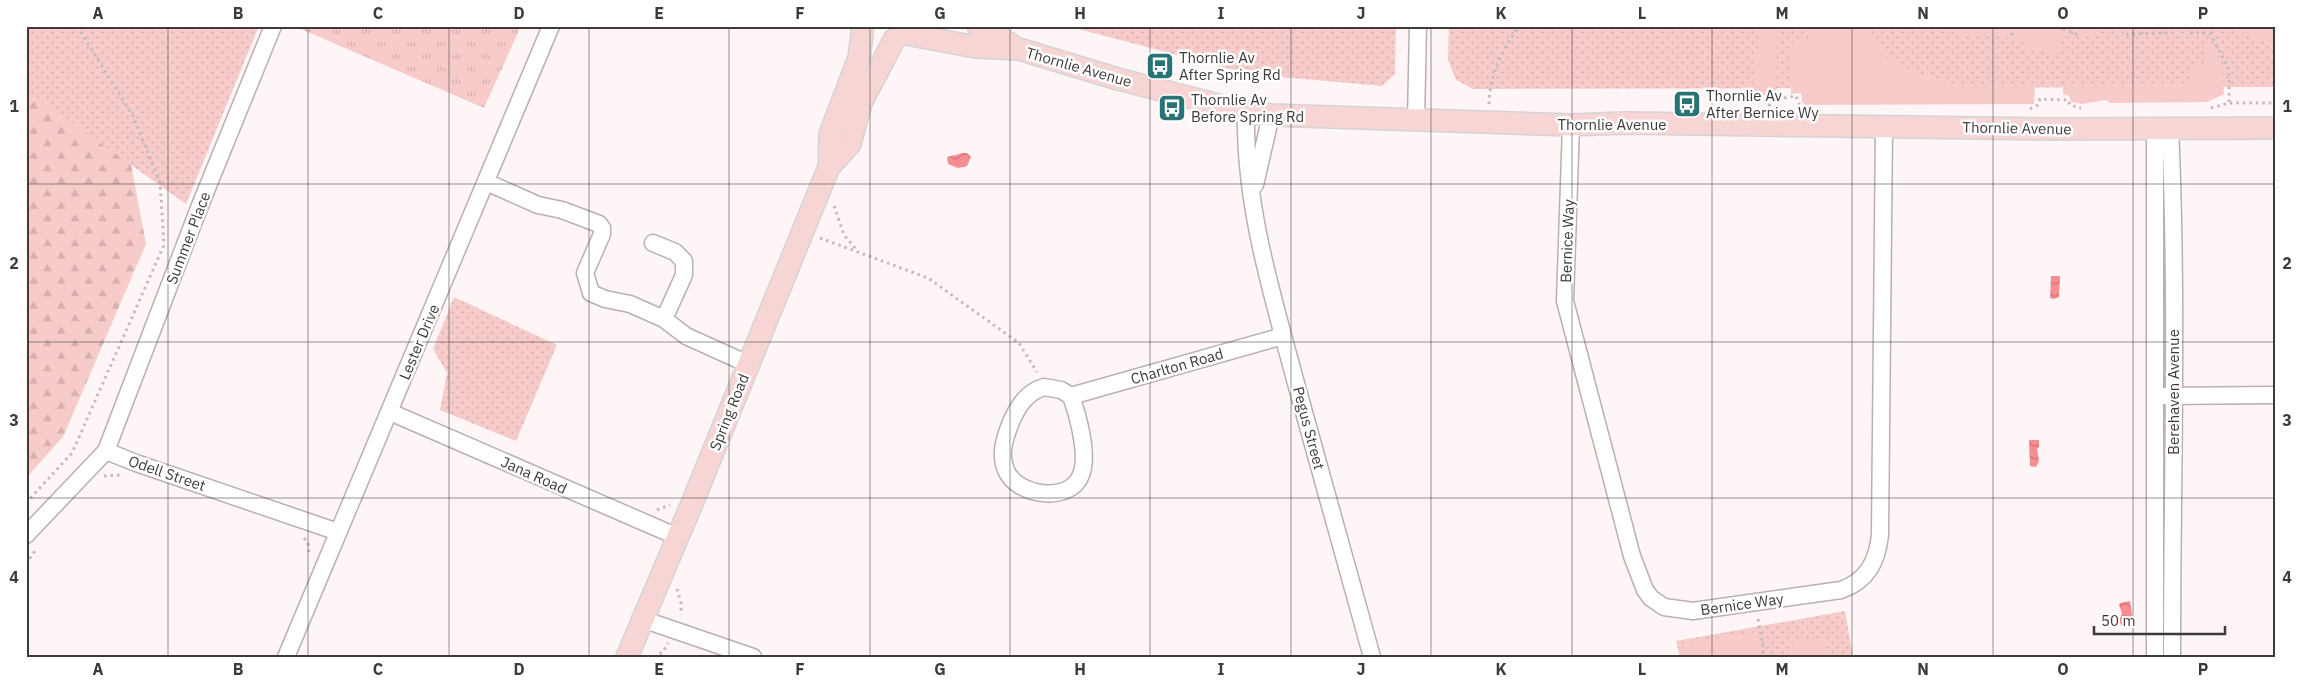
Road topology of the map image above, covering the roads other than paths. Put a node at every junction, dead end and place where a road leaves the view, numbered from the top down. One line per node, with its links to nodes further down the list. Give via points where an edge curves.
1 (274, 26): 27 (street, Summer Place, via 199,208)
2 (551, 26): 16 (street, Lester Drive)
3 (864, 26): 6 (main road, Spring Road, via 879,39); 15 (main road, Spring Road, via 859,58 830,134)
4 (978, 26): 7 (main road, Thornlie Avenue)
5 (1418, 26): 10 (street)
6 (904, 34): 7 (main road, Thornlie Avenue, via 976,47); 15 (main road, Spring Road, via 862,103 850,144)
7 (1019, 49): 8 (main road, Thornlie Avenue)
8 (1246, 112): 9 (main road, Thornlie Avenue); 17 (street, Pegus Street, via 1245,136)
9 (1271, 116): 10 (main road, Thornlie Avenue); 17 (street, Pegus Street)
10 (1416, 120): 11 (main road, Thornlie Avenue)
11 (1571, 124): 12 (main road, Thornlie Avenue); 12 (street, Bernice Way, via 1565,301 1589,397 1632,556 1645,590 1664,607 1693,611 1841,590 1864,576 1875,561 1880,535)
12 (1884, 126): 13 (main road, Thornlie Avenue)
13 (2162, 128): 14 (main road, Thornlie Avenue); 24 (street, Berehaven Avenue); 25 (street, Berehaven Avenue, via 2173,219)
14 (2275, 128)
15 (829, 167): 21 (main road, Spring Road)
16 (486, 182): 19 (street, via 538,205 599,224 602,234 585,274 591,293 605,300 630,304); 26 (street, Lester Drive)
17 (1252, 197): 20 (street, Pegus Street)
18 (652, 243): 19 (street, via 675,252 684,260 684,275)
19 (664, 320): 21 (street, via 686,336)
20 (1283, 336): 23 (street, Charlton Road); 35 (street, Pegus Street)
21 (748, 364): 29 (main road, Spring Road)
22 (2275, 395): 25 (street)
23 (1071, 396): 23 (street, via 1084,455 1082,474 1073,486 1061,492 1041,492 1010,478 1003,456 1005,438 1022,403 1032,392 1044,387 1061,390)
24 (2155, 396): 25 (street); 36 (street, Berehaven Avenue)
25 (2173, 396): 37 (street, Berehaven Avenue)
26 (390, 412): 28 (street, Lester Drive); 29 (street, Jana Road)
27 (106, 451): 28 (street, Odell Street); 30 (street)
28 (338, 532): 32 (street, Lester Drive)
29 (678, 538): 31 (main road, Spring Road)
30 (33, 540)
31 (642, 619): 33 (main road, Spring Road); 34 (street)
32 (286, 657)
33 (627, 657)
34 (754, 657)
35 (1372, 657)
36 (2155, 657)
37 (2172, 657)

